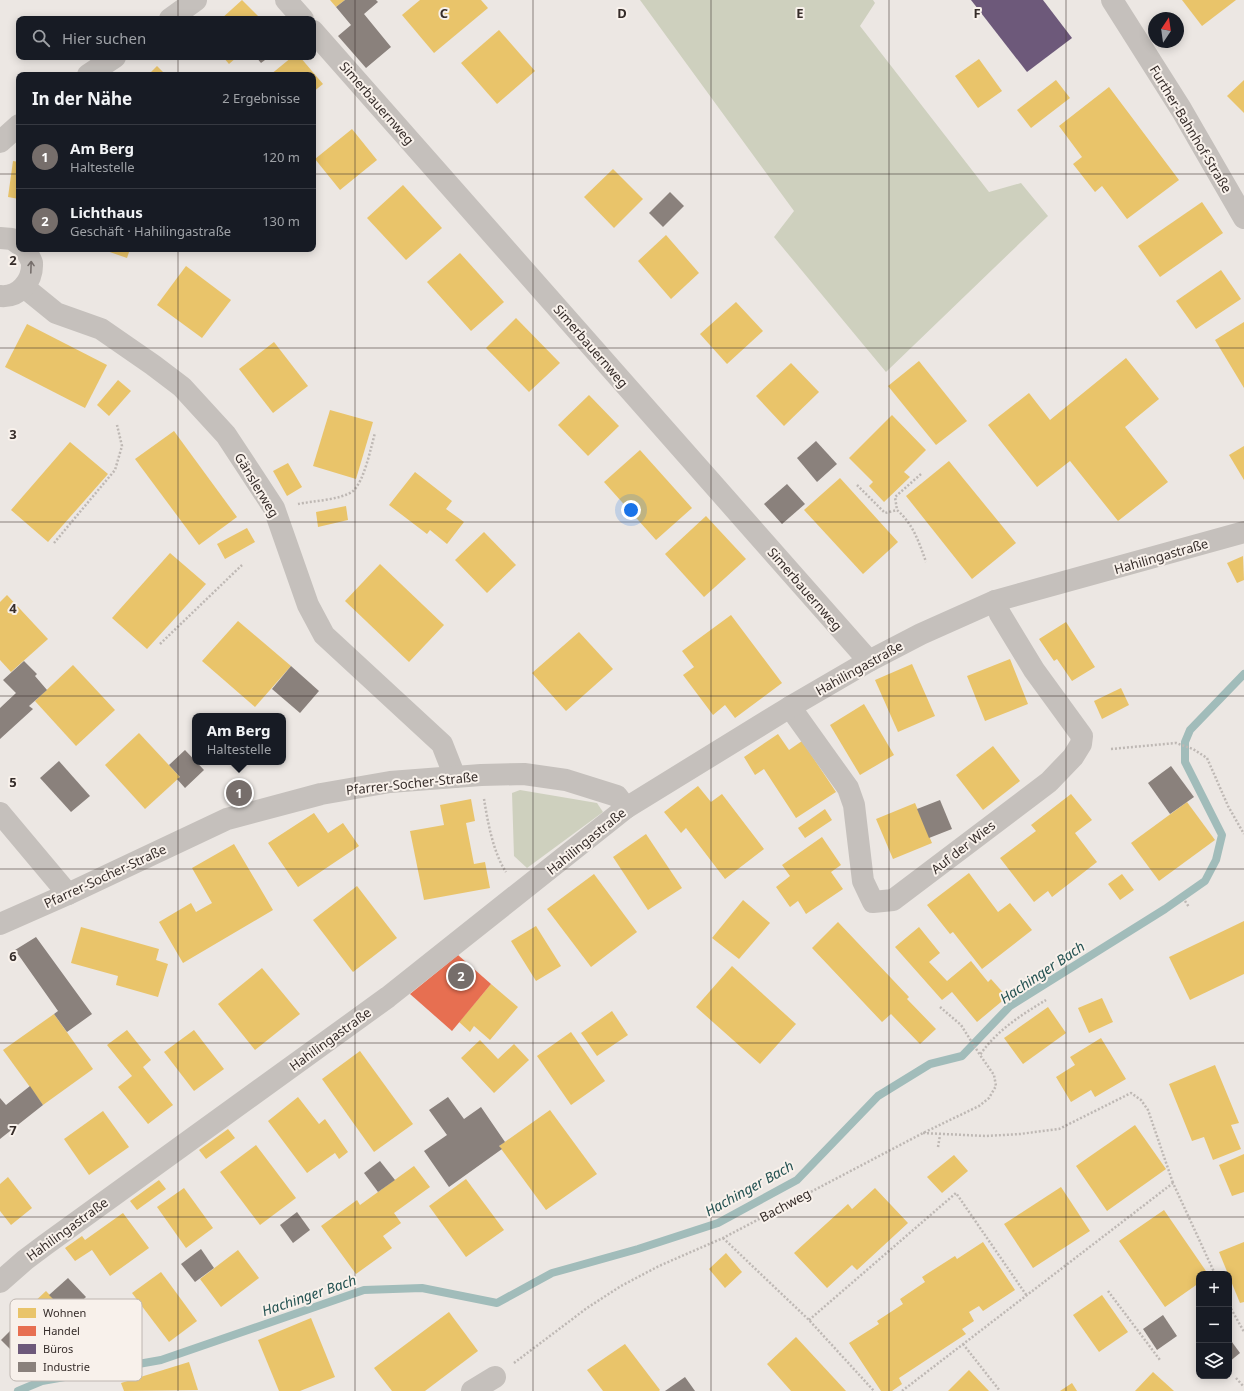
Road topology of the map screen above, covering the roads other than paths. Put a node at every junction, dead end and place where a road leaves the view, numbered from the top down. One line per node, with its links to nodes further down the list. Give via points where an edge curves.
1 (196, 0): 4 (street)
2 (286, 0): 5 (street)
3 (1112, 0): 11 (street, Further-Bahnhof-Straße)
4 (174, 16)
5 (300, 16)
6 (316, 34): 19 (street, Simerbauernweg)
7 (110, 60): 8 (street)
8 (92, 72)
9 (16, 128): 10 (street)
10 (0, 142)
11 (1244, 218)
12 (0, 238): 13 (street)
13 (16, 242)
14 (27, 252): 15 (street, one-way to 14, via 30,277 32,262)
15 (24, 287): 16 (street, via 13,295); 21 (street, Gänslerweg, via 56,313 102,329 182,387 226,435 274,508 308,605 324,635 442,744)
16 (0, 296)
17 (1244, 532): 18 (street, Hahilingastraße)
18 (996, 602): 19 (street, Hahilingastraße, via 921,634); 20 (street, Auf der Wies, via 1000,614 1034,670 1082,736 1081,744 1073,757 1049,782 893,900 873,902 862,881 854,805 848,788)
19 (869, 661): 20 (street, Hahilingastraße)
20 (790, 707): 22 (street, Hahilingastraße)
21 (455, 777): 22 (street, Pfarrer-Socher-Straße, via 524,774 566,780 617,796); 24 (street, Pfarrer-Socher-Straße, via 390,782 321,794 226,819)
22 (626, 808): 26 (street, Hahilingastraße, via 388,997 44,1245)
23 (0, 813): 24 (street)
24 (68, 894): 25 (street, Pfarrer-Socher-Straße)
25 (0, 924)
26 (0, 1282)
27 (495, 1377): 28 (street)
28 (472, 1391)

